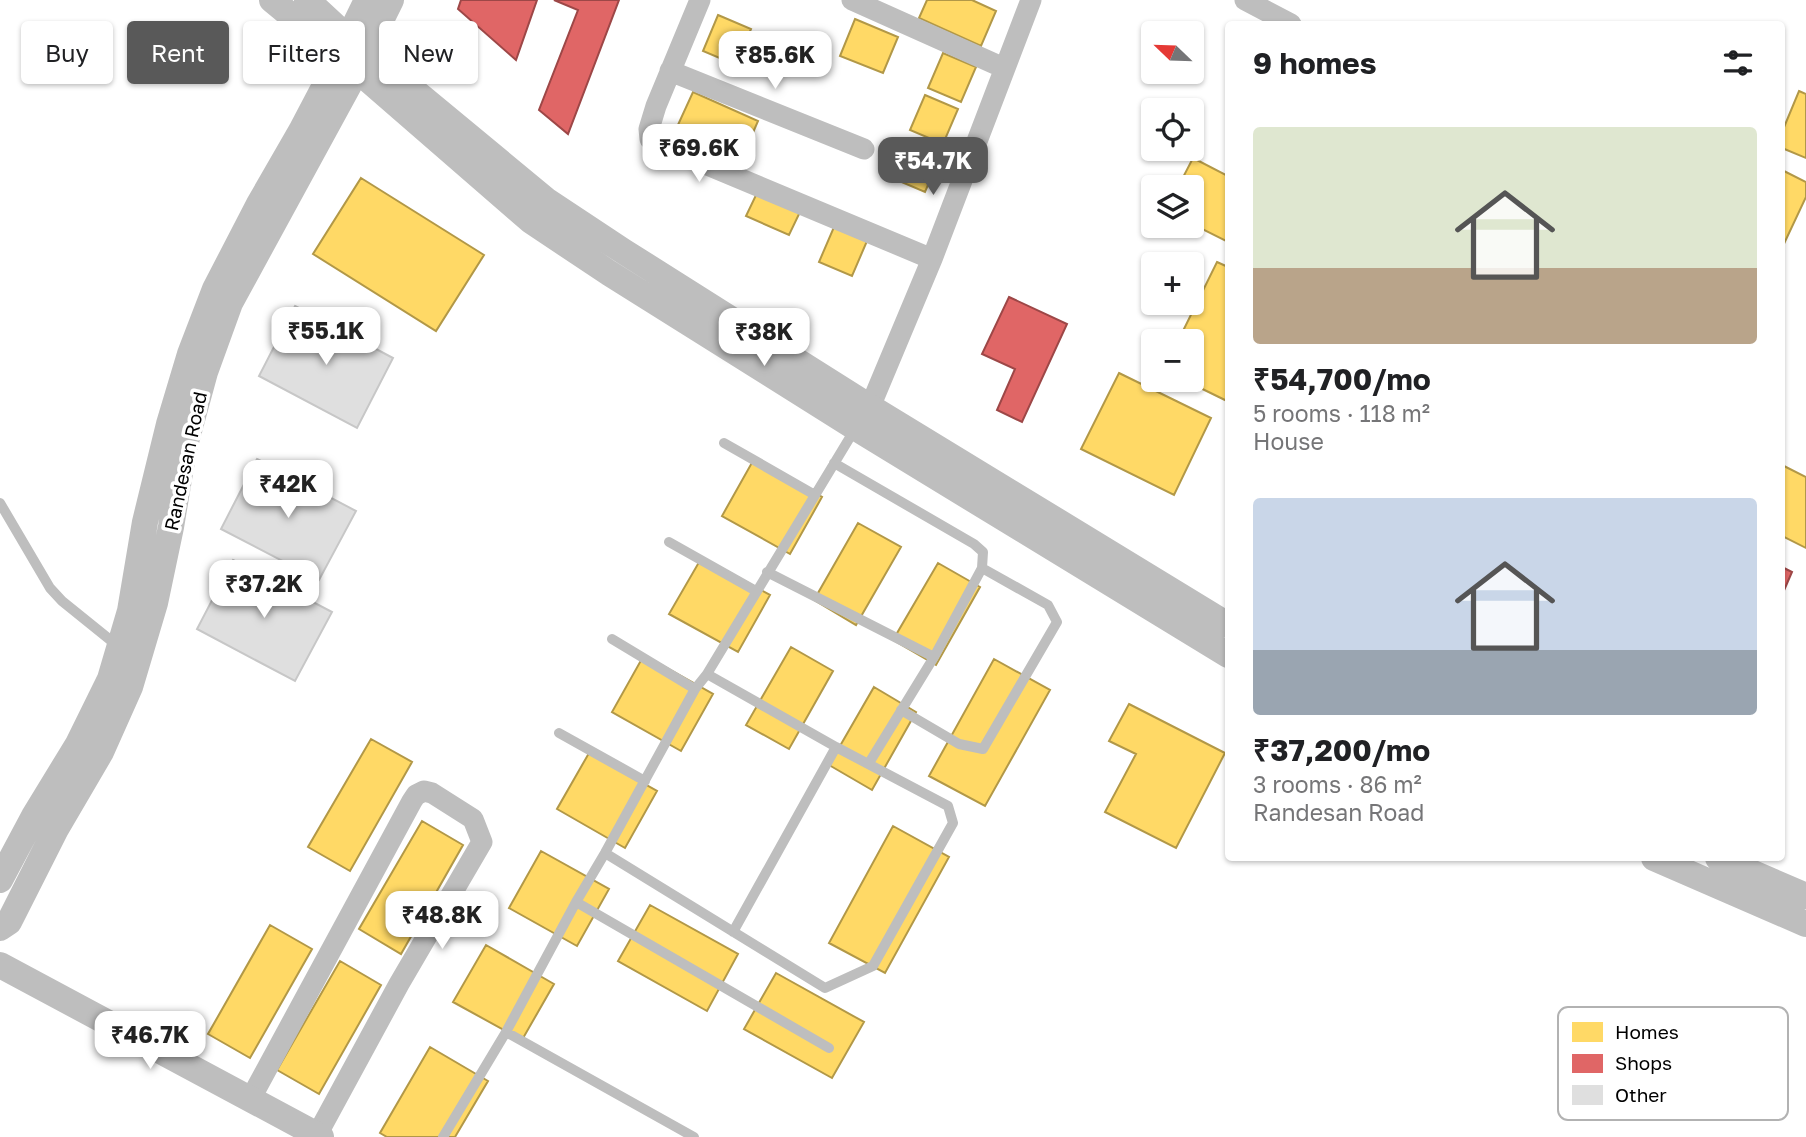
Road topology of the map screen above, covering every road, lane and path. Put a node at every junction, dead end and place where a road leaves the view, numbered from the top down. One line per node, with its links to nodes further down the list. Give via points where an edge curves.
1 (272, 0): 9 (street)
2 (307, 0): 10 (street)
3 (367, 0): 11 (street, Randesan Road)
4 (391, 0): 13 (street, Randesan Road)
5 (700, 0): 16 (street)
6 (852, 0): 15 (street)
7 (1031, 0): 15 (street)
8 (1245, 0): 12 (street)
9 (304, 21)
10 (325, 21)
11 (362, 21)
12 (1284, 21)
13 (365, 37)
14 (365, 63): 21 (street, via 546,200)
15 (1004, 68): 20 (street)
16 (670, 71): 19 (street); 20 (street, via 650,139)
17 (333, 84): 32 (street, Randesan Road, via 259,204 215,289 190,354 145,522 130,611)
18 (338, 84): 49 (street, Randesan Road, via 230,303 205,372 184,449 155,603 130,687 101,752 9,922)
19 (864, 149)
20 (932, 259): 21 (street)
21 (863, 417): 23 (lane); 30 (street); 33 (street)
22 (724, 443): 24 (lane)
23 (834, 463): 24 (lane); 27 (lane, via 975,544 983,552)
24 (815, 495): 28 (lane)
25 (0, 503): 32 (lane, via 50,588)
26 (669, 542): 29 (lane)
27 (982, 568): 34 (lane); 37 (lane, via 1048,604 1057,622 983,749 959,744)
28 (767, 572): 29 (lane); 34 (lane)
29 (756, 591): 35 (lane)
30 (1225, 623)
31 (612, 639): 36 (lane)
32 (119, 646): 45 (street, Randesan Road, via 110,679 78,744)
33 (1225, 653)
34 (934, 657): 37 (lane)
35 (707, 674): 36 (lane); 39 (lane)
36 (695, 689): 41 (lane)
37 (901, 710): 40 (lane)
38 (559, 733): 41 (lane)
39 (836, 747): 40 (lane); 50 (lane)
40 (869, 763): 50 (lane, via 948,806 953,823 873,966 825,988)
41 (645, 781): 42 (lane)
42 (605, 853): 47 (lane); 50 (lane)
43 (1661, 861): 48 (street)
44 (1725, 861): 46 (street)
45 (0, 880)
46 (1806, 896)
47 (576, 902): 52 (lane); 53 (lane)
48 (1806, 924)
49 (0, 928)
50 (733, 932)
51 (0, 965): 54 (street)
52 (506, 1032): 56 (lane); 57 (lane)
53 (829, 1048)
54 (251, 1098): 55 (street); 55 (street, via 412,801 424,791 432,793 473,819 482,842)
55 (319, 1136)
56 (443, 1137)
57 (694, 1137)

